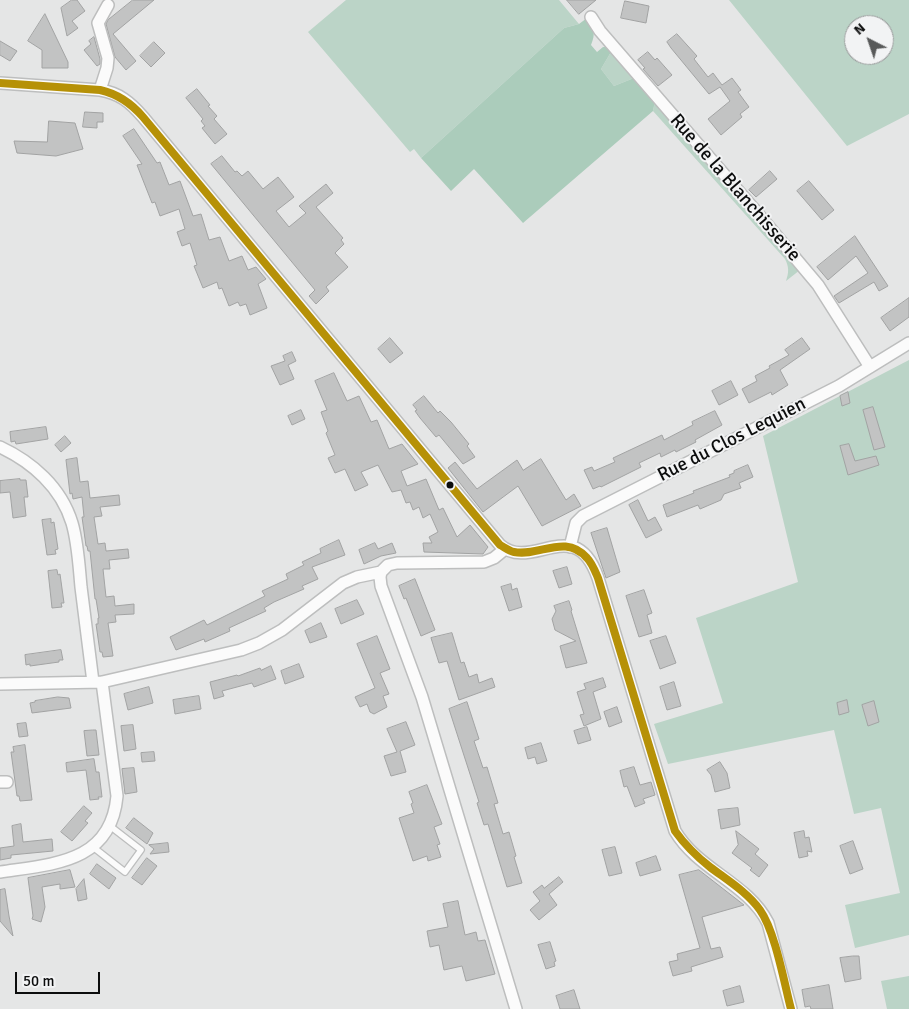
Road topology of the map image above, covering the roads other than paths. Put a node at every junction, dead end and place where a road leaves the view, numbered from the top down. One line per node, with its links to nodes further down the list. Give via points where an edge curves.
1 (108, 5): 4 (street, via 98,22 108,58)
2 (591, 17): 6 (street, Rue de la Blanchisserie, via 822,291)
3 (0, 83): 4 (street)
4 (100, 90): 9 (street, via 122,97 142,116)
5 (909, 343): 6 (street, Rue du Clos Lequien)
6 (870, 367): 8 (street, Rue du Clos Lequien, via 839,386 583,516 576,523)
7 (0, 447): 11 (street, via 40,473 69,514)
8 (570, 546): 9 (street, via 522,554); 17 (street, via 586,556 596,572 675,831 692,854 744,894 765,917)
9 (505, 549): 10 (street, via 484,562 397,563 388,565)
10 (381, 572): 11 (street, via 344,583 293,622 250,646 224,655); 16 (street, via 381,586 422,698)
11 (98, 682): 12 (street); 13 (street, via 117,796)
12 (0, 684)
13 (110, 826): 14 (street); 14 (lane, via 141,850 125,872)
14 (93, 847): 15 (street, via 78,857 58,863)
15 (0, 872)
16 (516, 1009)
17 (791, 1009)

